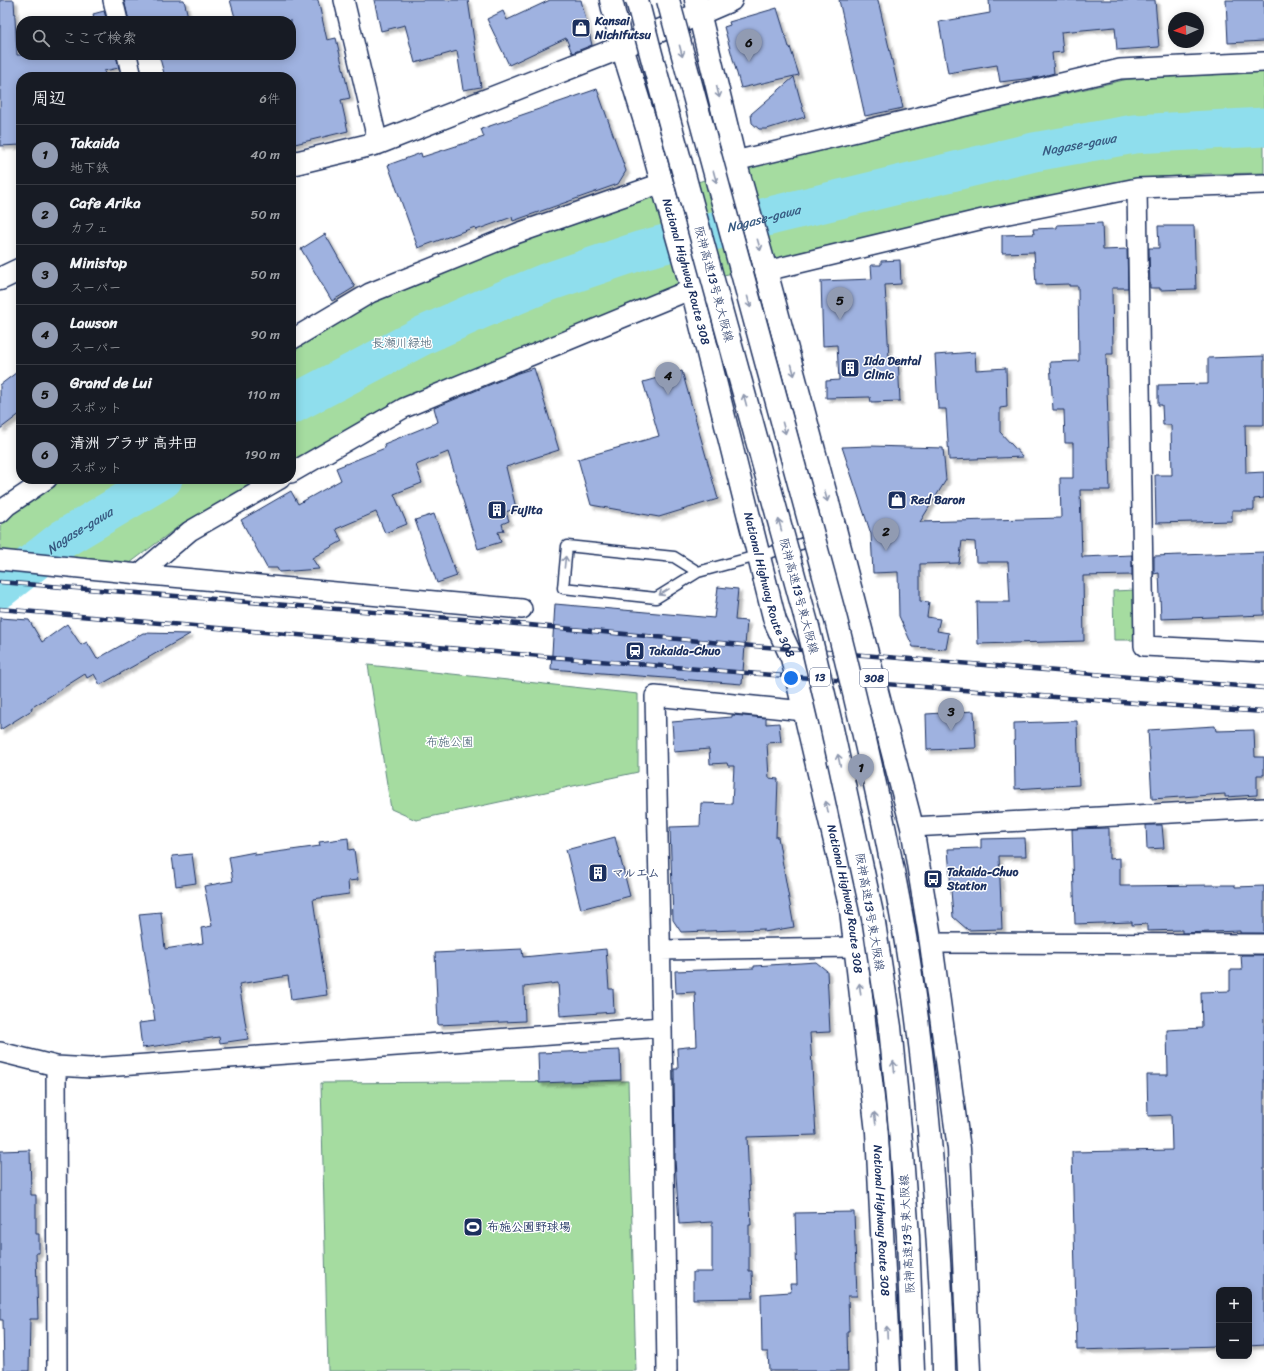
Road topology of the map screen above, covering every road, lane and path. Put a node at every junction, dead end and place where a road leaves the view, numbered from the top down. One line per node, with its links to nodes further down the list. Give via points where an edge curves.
1 (113, 0): 8 (street)
2 (344, 0): 13 (street)
3 (611, 0): 9 (main road, National Highway Route 308)
4 (638, 0): 48 (main road, 阪神高速13号東大阪線 / 13, one-way to 4, bridge, via 908,1236 900,1129 890,1027 869,900 808,627)
5 (668, 0): 49 (main road, 13, one-way to 49, bridge, via 836,620 882,813 918,1020 938,1235)
6 (731, 0): 7 (main road)
7 (697, 7): 9 (main road); 14 (main road, 308, one-way to 14)
8 (117, 16)
9 (622, 47): 13 (main road); 16 (main road, National Highway Route 308)
10 (128, 60): 12 (street)
11 (1264, 62): 14 (street, via 1120,69)
12 (131, 72)
13 (378, 143): 15 (main road)
14 (735, 161): 20 (main road, 308, one-way to 20)
15 (296, 163)
16 (662, 183): 22 (main road, National Highway Route 308); 23 (street, via 518,233 370,293)
17 (1264, 184): 18 (street)
18 (1137, 188): 20 (street, via 983,219); 34 (street, via 1144,646)
19 (16, 271): 21 (main road)
20 (766, 271): 28 (main road, 308, one-way to 28)
21 (0, 279)
22 (692, 289): 24 (street, via 404,408); 29 (main road, National Highway Route 308)
23 (296, 337)
24 (296, 470)
25 (40, 484): 27 (street)
26 (271, 484): 32 (street, via 190,531)
27 (0, 513)
28 (835, 529): 29 (lane, via 801,544); 37 (main road, 308)
29 (759, 555): 31 (lane); 35 (main road, National Highway Route 308, via 775,621 792,658)
30 (0, 560): 32 (street)
31 (698, 572): 31 (lane, one-way to 31, via 656,598 563,588 567,546 674,557)
32 (139, 574): 33 (street)
33 (522, 609)
34 (1264, 652)
35 (804, 711): 40 (main road, National Highway Route 308, one-way to 35, via 851,910); 41 (street, via 654,696)
36 (1264, 808): 37 (street)
37 (912, 827): 38 (main road, 308)
38 (931, 943): 39 (street); 50 (main road, 308, via 959,1149)
39 (1264, 944)
40 (855, 947): 41 (street); 47 (main road, National Highway Route 308, one-way to 40, via 877,1132)
41 (661, 950): 42 (street)
42 (662, 1027): 44 (street, via 91,1068); 46 (street)
43 (0, 1052): 44 (street)
44 (56, 1066): 45 (street)
45 (57, 1371)
46 (667, 1371)
47 (889, 1371)
48 (913, 1371)
49 (944, 1371)
50 (969, 1371)

